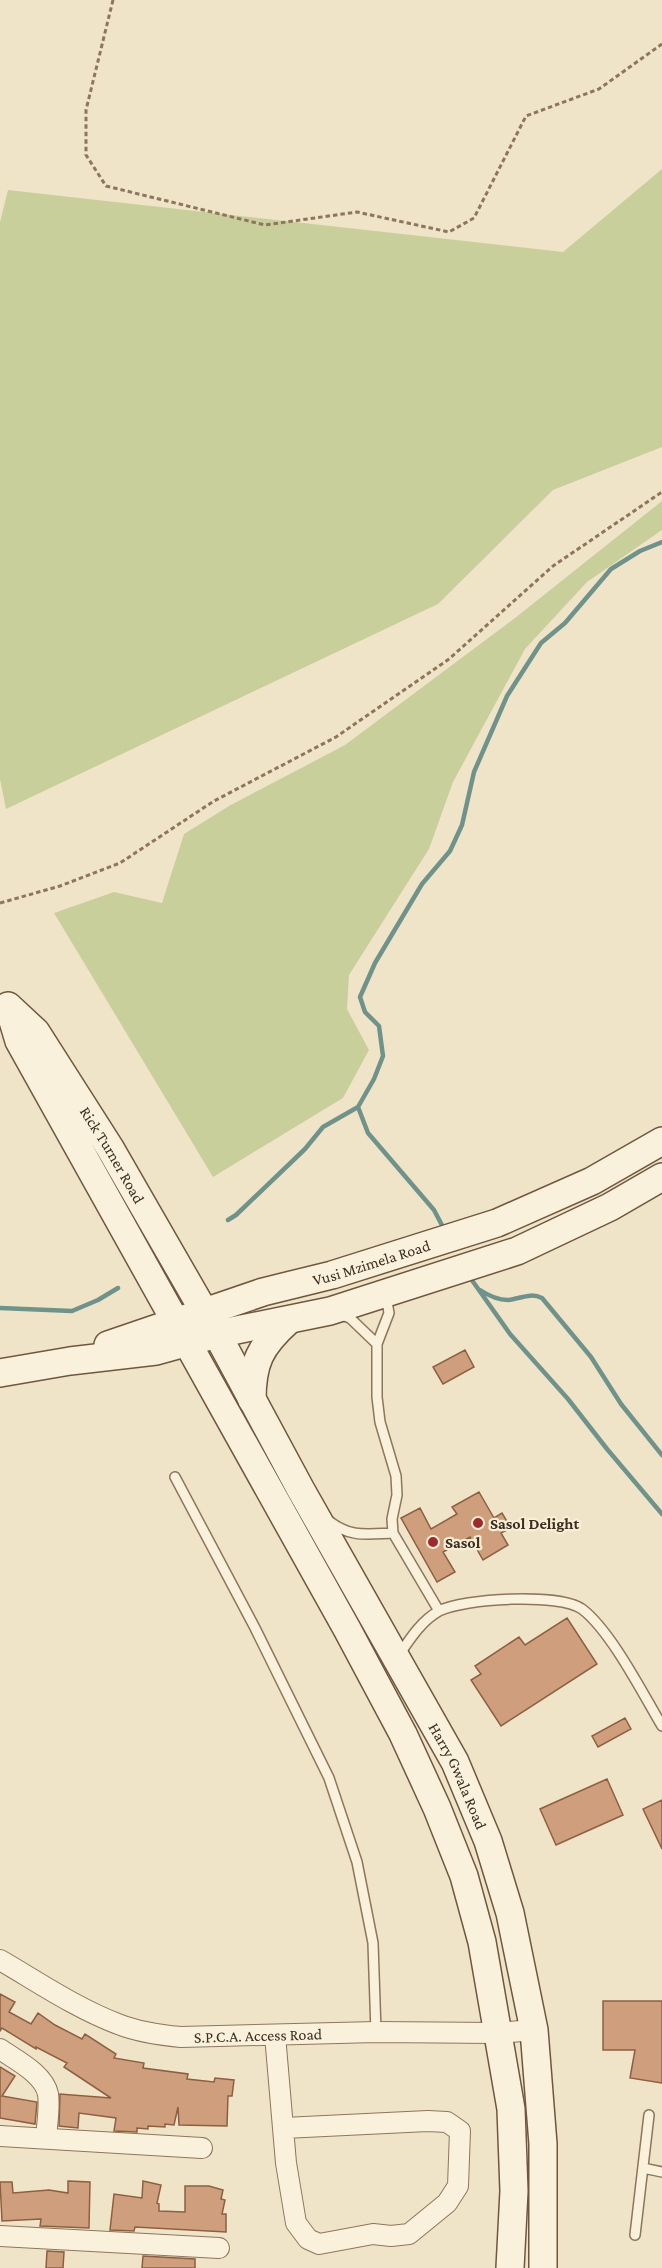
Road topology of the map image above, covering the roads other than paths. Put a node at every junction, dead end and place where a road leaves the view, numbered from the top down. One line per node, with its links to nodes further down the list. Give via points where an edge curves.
1 (4, 999): 4 (main road, Rick Turner Road, via 36,1032 110,1148); 5 (main road, Rick Turner Road, via 19,1041)
2 (662, 1141): 6 (main road, Vusi Mzimela Road, via 592,1181 497,1223 332,1275)
3 (662, 1177): 7 (main road, Vusi Mzimela Road, via 610,1207 517,1251)
4 (181, 1272): 6 (main road, via 215,1289); 10 (main road, Rick Turner Road)
5 (153, 1283): 11 (main road, Rick Turner Road); 12 (main road, via 144,1312)
6 (263, 1292): 10 (main road, Vusi Mzimela Road)
7 (385, 1293): 8 (main road, Vusi Mzimela Road); 13 (lane, via 390,1313)
8 (330, 1311): 9 (main road, Vusi Mzimela Road); 13 (lane, via 350,1318)
9 (288, 1321): 10 (main road, Vusi Mzimela Road); 16 (main road, via 273,1335 255,1363)
10 (210, 1323): 11 (main road, Vusi Mzimela Road); 16 (main road, Harry Gwala Road)
11 (182, 1333): 12 (main road, Vusi Mzimela Road); 14 (main road, Vusi Mzimela Road, via 156,1352); 26 (main road, Harry Gwala Road, via 347,1629 437,1808 464,1876 482,1942)
12 (114, 1342): 14 (main road, Vusi Mzimela Road)
13 (377, 1344): 19 (lane, via 380,1422 397,1484)
14 (70, 1361): 15 (main road, Vusi Mzimela Road)
15 (0, 1373)
16 (252, 1400): 18 (main road, Harry Gwala Road)
17 (175, 1477): 25 (lane, via 329,1778 357,1862 373,1943)
18 (301, 1490): 19 (lane, via 322,1514 346,1532); 21 (main road, Harry Gwala Road)
19 (393, 1533): 20 (lane)
20 (439, 1611): 21 (lane, via 416,1630); 22 (lane, via 498,1600 575,1604 607,1636)
21 (396, 1658): 24 (main road, Harry Gwala Road, via 455,1762 488,1841 510,1913)
22 (662, 1726)
23 (0, 1960): 27 (street, S.P.C.A. Access Road, via 90,2012 151,2034)
24 (534, 2030): 26 (street, S.P.C.A. Access Road); 40 (main road, Harry Gwala Road, via 543,2144)
25 (376, 2032): 26 (street, S.P.C.A. Access Road); 27 (street, S.P.C.A. Access Road)
26 (497, 2033): 39 (main road, Harry Gwala Road, via 511,2109 514,2191)
27 (276, 2035): 30 (street)
28 (0, 2049): 32 (street, via 44,2085 48,2095)
29 (649, 2115): 34 (lane)
30 (284, 2128): 30 (street, via 296,2223 308,2239 318,2244 373,2234 409,2234 447,2203 458,2186 460,2131 447,2122)
31 (0, 2136): 32 (street)
32 (46, 2138): 33 (street)
33 (202, 2148)
34 (643, 2168): 35 (lane); 36 (lane)
35 (662, 2172)
36 (635, 2235)
37 (0, 2236): 38 (street)
38 (219, 2248)
39 (510, 2268)
40 (543, 2268)

